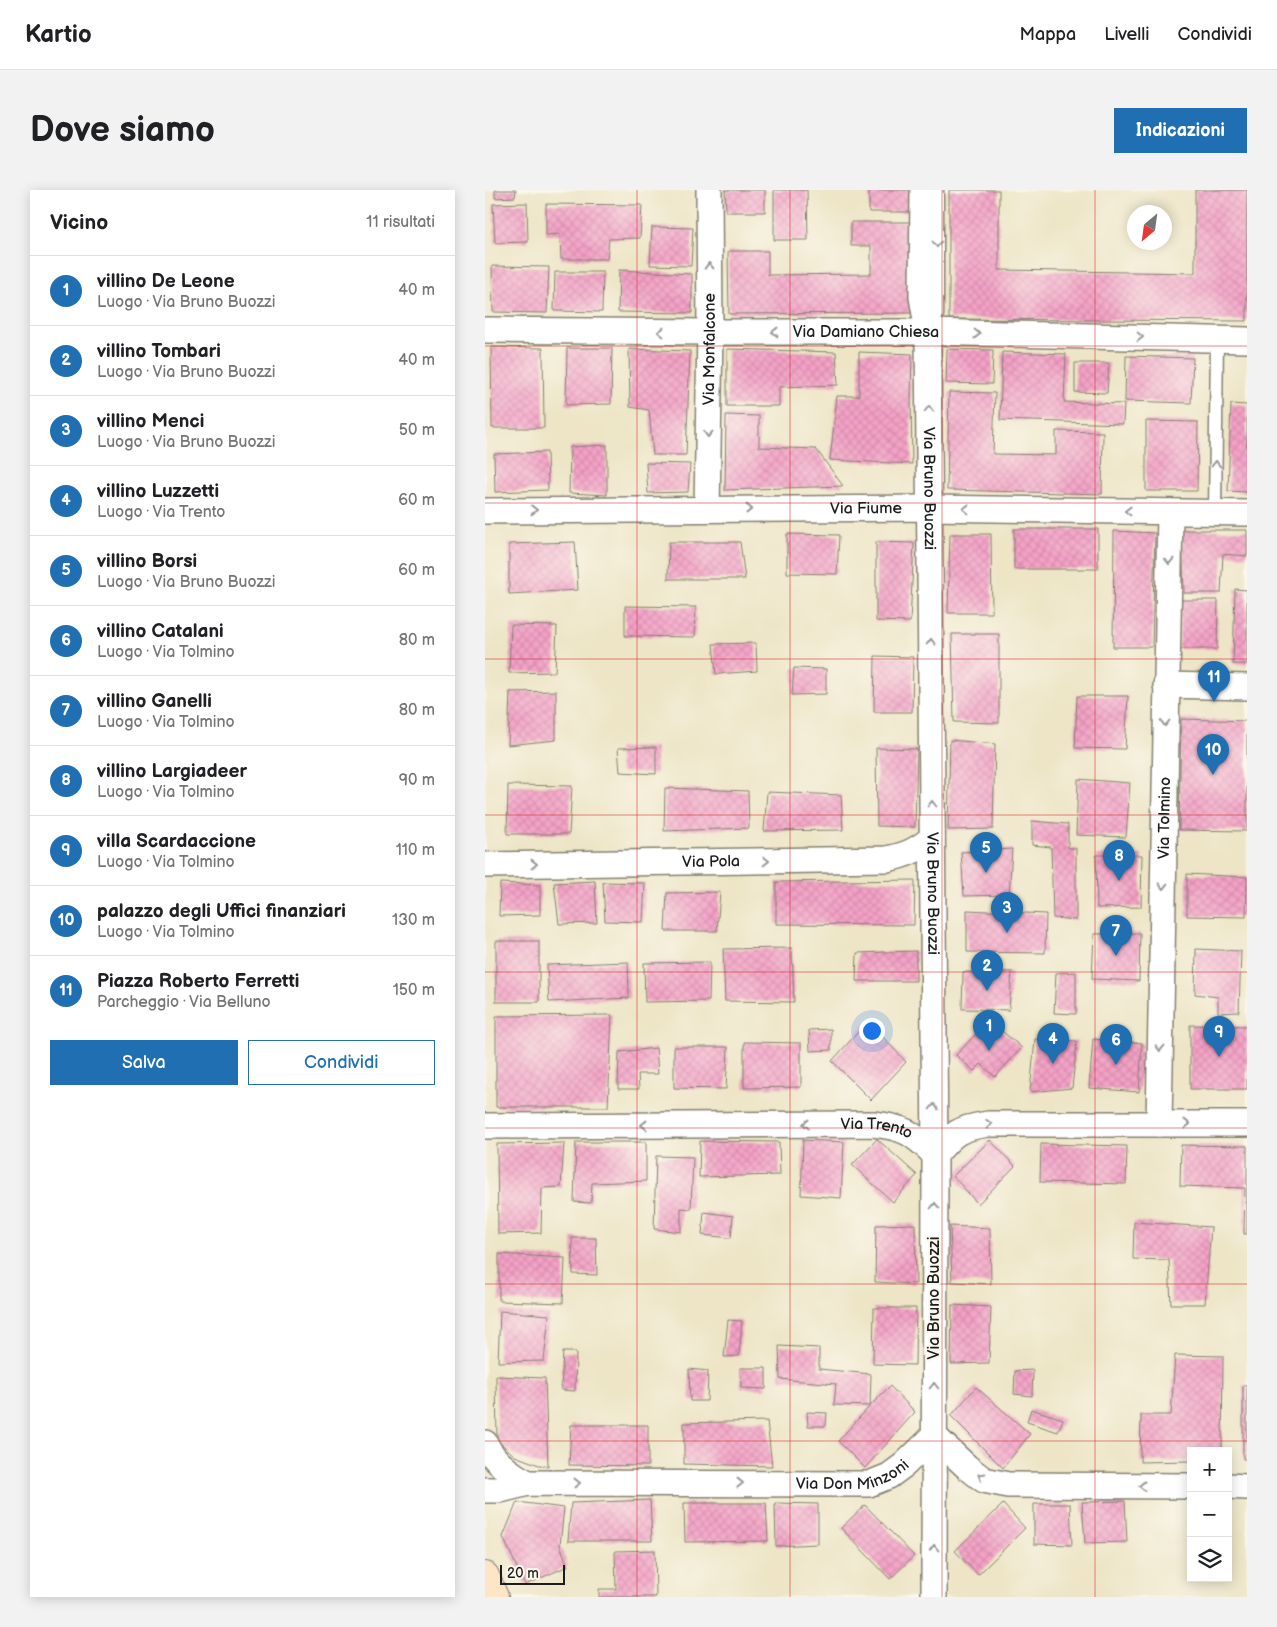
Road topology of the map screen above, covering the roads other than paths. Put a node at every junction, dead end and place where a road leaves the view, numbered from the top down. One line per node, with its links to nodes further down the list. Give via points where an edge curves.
1 (709, 190): 6 (street, Via Monfalcone, one-way to 1)
2 (923, 190): 4 (street, Via Bruno Buozzi)
3 (937, 190): 4 (lane)
4 (930, 221): 7 (street, Via Bruno Buozzi, via 922,297); 7 (lane, one-way to 7, via 937,271 937,315)
5 (485, 330): 6 (street, Via Damiano Chiesa, one-way to 5)
6 (710, 332): 7 (street, Via Damiano Chiesa, one-way to 6); 11 (street, Via Monfalcone, one-way to 11)
7 (929, 332): 8 (street, Via Damiano Chiesa, one-way to 8); 10 (street, Via Bruno Buozzi, one-way to 7)
8 (1217, 339): 9 (street, Via Damiano Chiesa); 14 (lane, one-way to 8)
9 (1247, 340)
10 (929, 508): 11 (street, Via Fiume, one-way to 10); 13 (street, Via Fiume, one-way to 10); 18 (street, Via Bruno Buozzi, one-way to 10)
11 (707, 509): 12 (street, Via Fiume, one-way to 11)
12 (485, 511)
13 (1170, 512): 14 (street, Via Fiume); 16 (street, Via Tolmino, one-way to 16)
14 (1215, 512): 15 (street, Via Fiume)
15 (1247, 513)
16 (1166, 685): 17 (street); 20 (street, Via Tolmino, one-way to 20)
17 (1247, 686)
18 (932, 838): 19 (street, Via Pola, one-way to 18, via 887,859 919,849); 23 (street, Via Bruno Buozzi, one-way to 18)
19 (485, 865)
20 (1159, 1124): 21 (street, one-way to 21); 23 (street, one-way to 20, via 956,1133 968,1127 988,1124)
21 (1247, 1124)
22 (485, 1126): 23 (street, Via Trento, one-way to 22, via 908,1132 873,1124)
23 (935, 1155): 24 (street, Via Bruno Buozzi, one-way to 23)
24 (934, 1436): 26 (street, Via Don Minzoni, one-way to 24, via 869,1484 889,1476); 27 (street, one-way to 24, via 1007,1485 984,1480); 33 (street, Via Bruno Buozzi, one-way to 24)
25 (485, 1443): 26 (street, via 498,1463)
26 (528, 1483): 30 (street, Via Don Minzoni)
27 (1187, 1486)
28 (1232, 1486): 29 (street)
29 (1247, 1487)
30 (485, 1490)
31 (485, 1576): 32 (main road)
32 (494, 1597)
33 (934, 1597)

